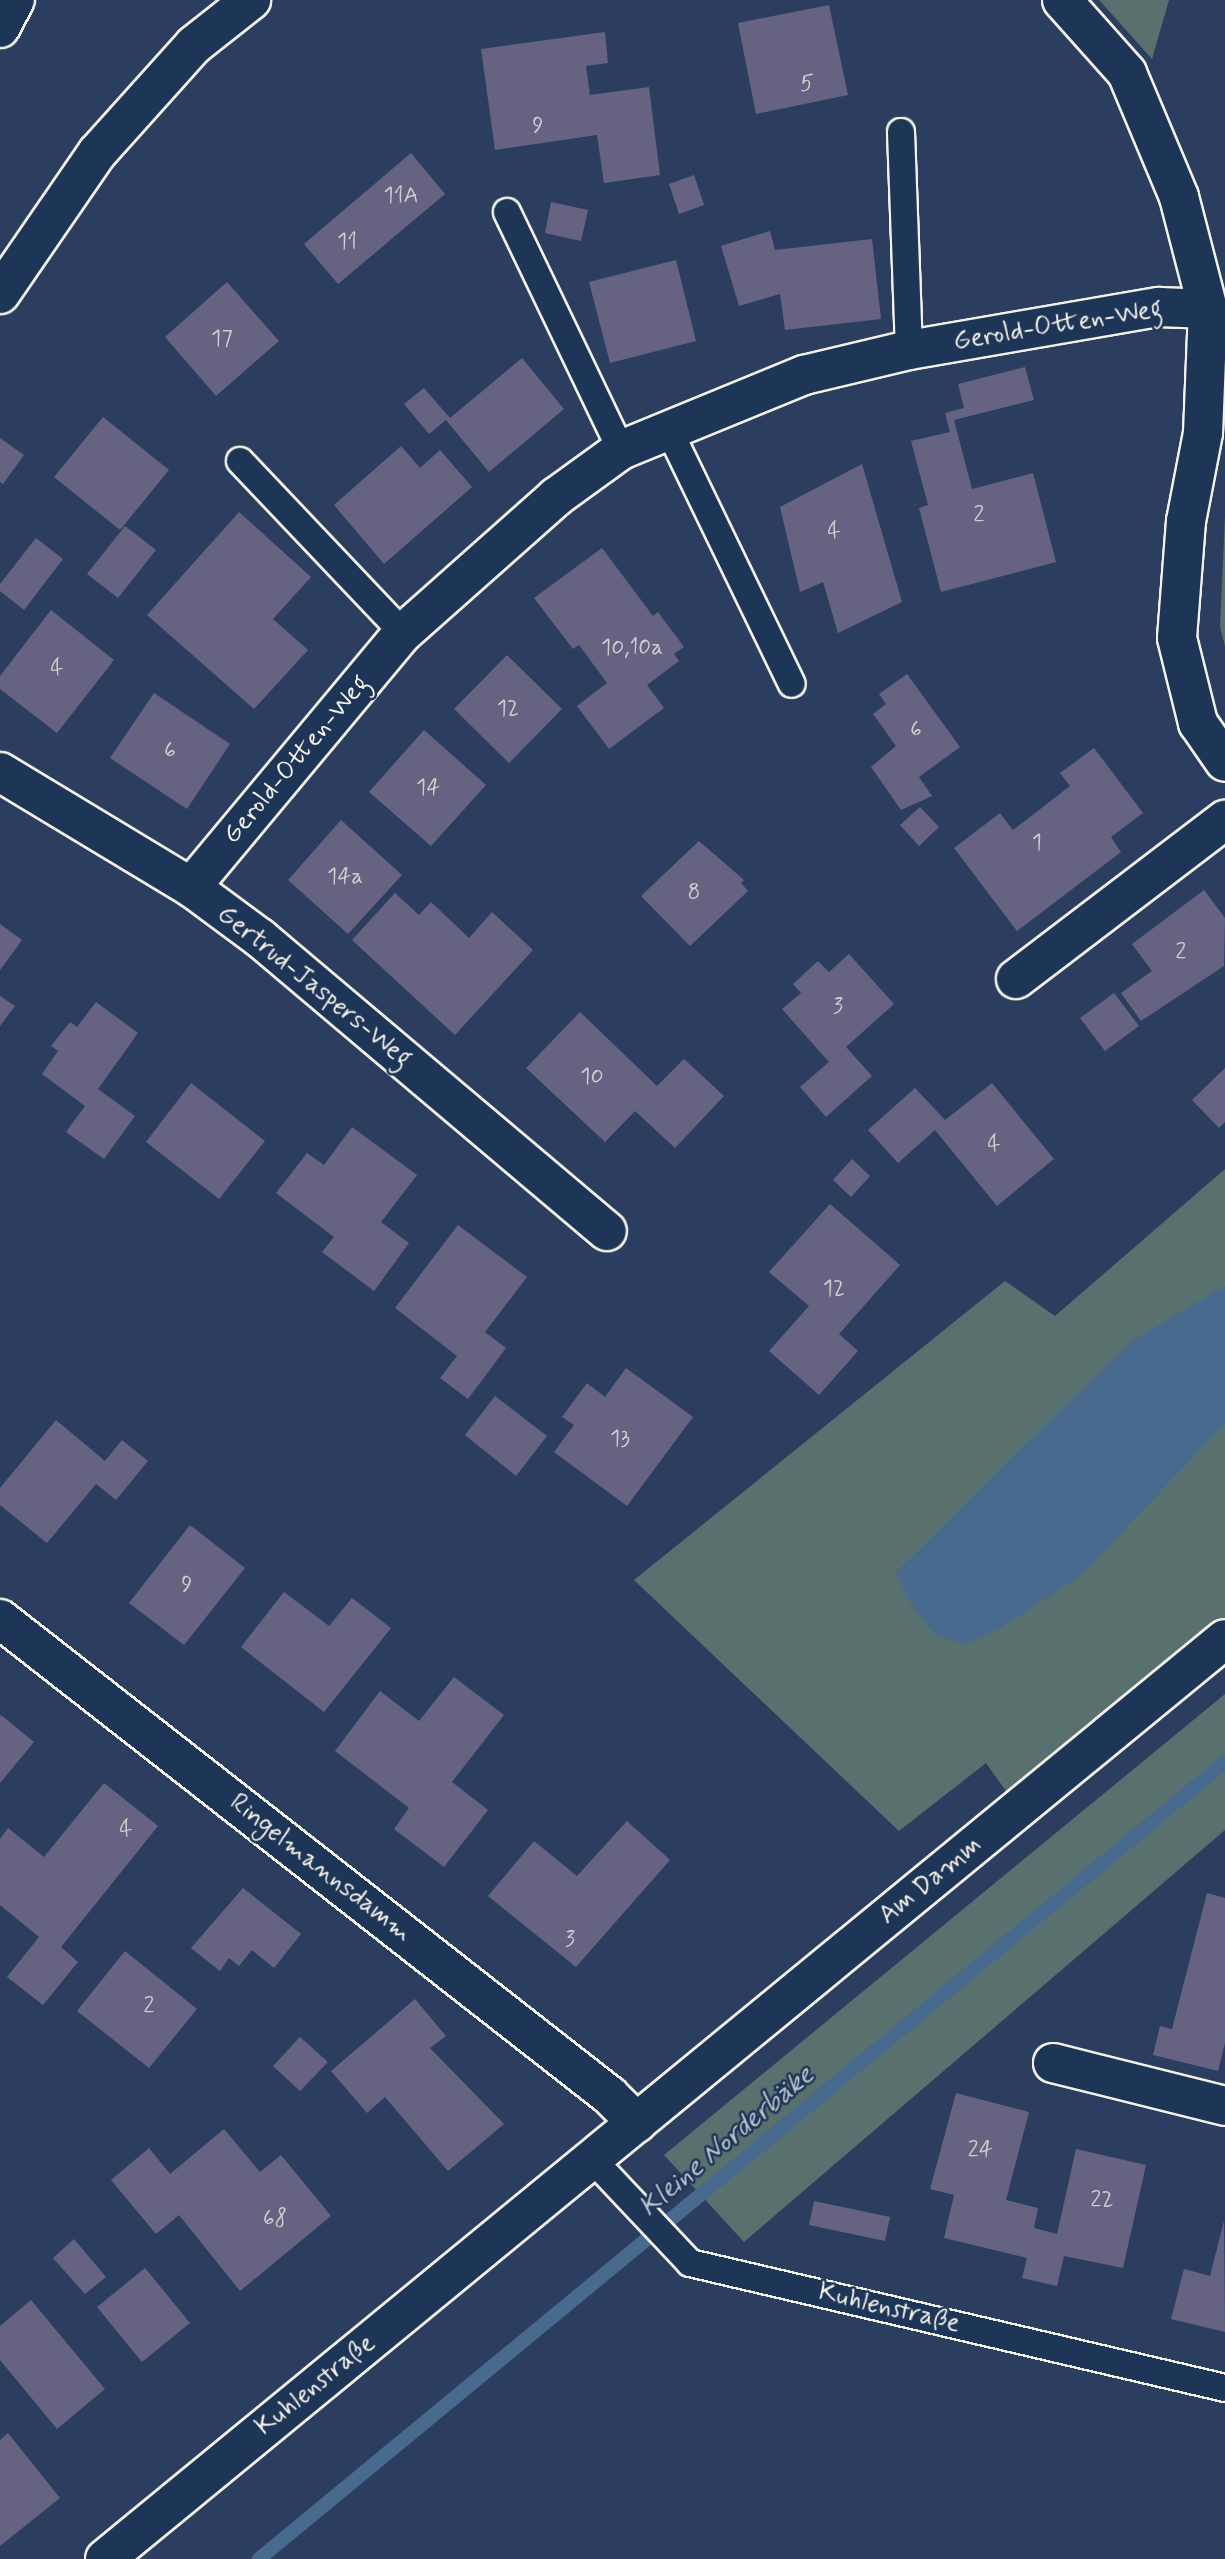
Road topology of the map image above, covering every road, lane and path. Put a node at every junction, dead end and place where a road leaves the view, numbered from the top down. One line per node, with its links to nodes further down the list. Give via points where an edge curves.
1 (15, 0): 4 (street)
2 (251, 0): 7 (street, via 194,45 97,153)
3 (1062, 0): 8 (street, via 1127,73 1179,197)
4 (0, 29)
5 (901, 132): 9 (lane)
6 (507, 212): 11 (lane)
7 (0, 294)
8 (1208, 309): 9 (street, Gerold-Otten-Weg, via 1159,307); 15 (street, via 1203,433 1186,521 1177,638 1198,723)
9 (909, 350): 10 (street, Gerold-Otten-Weg, via 804,375)
10 (668, 428): 11 (street, Gerold-Otten-Weg); 14 (lane)
11 (621, 450): 13 (street, Gerold-Otten-Weg, via 556,497)
12 (240, 461): 13 (lane)
13 (402, 633): 18 (street, Gerold-Otten-Weg)
14 (792, 684)
15 (1225, 762)
16 (0, 772): 18 (street, Gertrud-Jaspers-Weg)
17 (1225, 820): 19 (street)
18 (191, 887): 20 (street, Gertrud-Jaspers-Weg, via 260,938)
19 (1016, 979)
20 (607, 1231)
21 (0, 1619): 25 (street, Ringelmannsdamm, via 591,2081)
22 (1225, 1639): 25 (street, Am Damm)
23 (1053, 2063): 24 (street)
24 (1225, 2106)
25 (638, 2123): 26 (street, Kuhlenstraße)
26 (593, 2160): 27 (lane, Kuhlenstraße, via 690,2263); 28 (street, Kuhlenstraße)
27 (1225, 2388)
28 (105, 2559)

